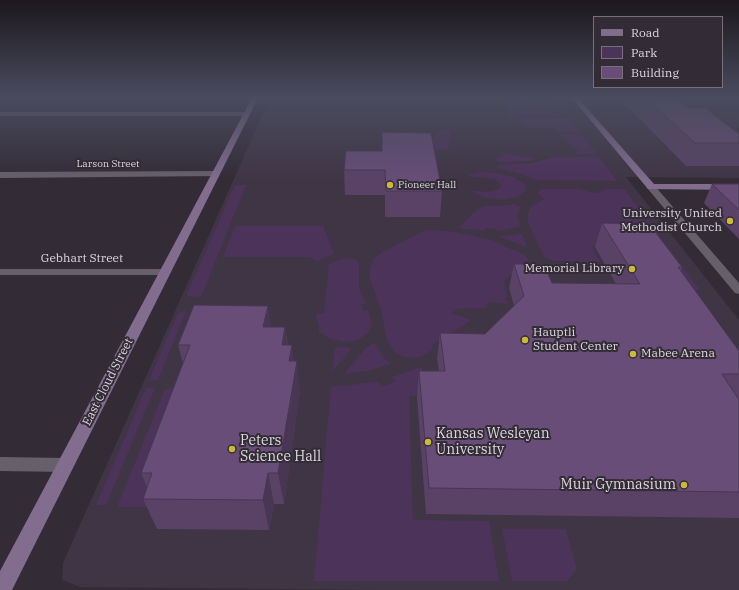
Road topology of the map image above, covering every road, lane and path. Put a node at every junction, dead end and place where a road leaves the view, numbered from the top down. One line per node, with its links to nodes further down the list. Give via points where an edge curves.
1 (241, 126): 3 (main road, East Cloud Street)
2 (599, 126): 5 (main road)
3 (215, 174): 4 (street, Larson Street); 8 (main road, East Cloud Street)
4 (0, 175)
5 (651, 187): 6 (main road); 9 (street)
6 (739, 187)
7 (0, 272): 8 (street, Gebhart Street)
8 (164, 272): 11 (main road, East Cloud Street)
9 (739, 290)
10 (0, 464): 11 (street)
11 (65, 465): 12 (main road, East Cloud Street)
12 (1, 590)

